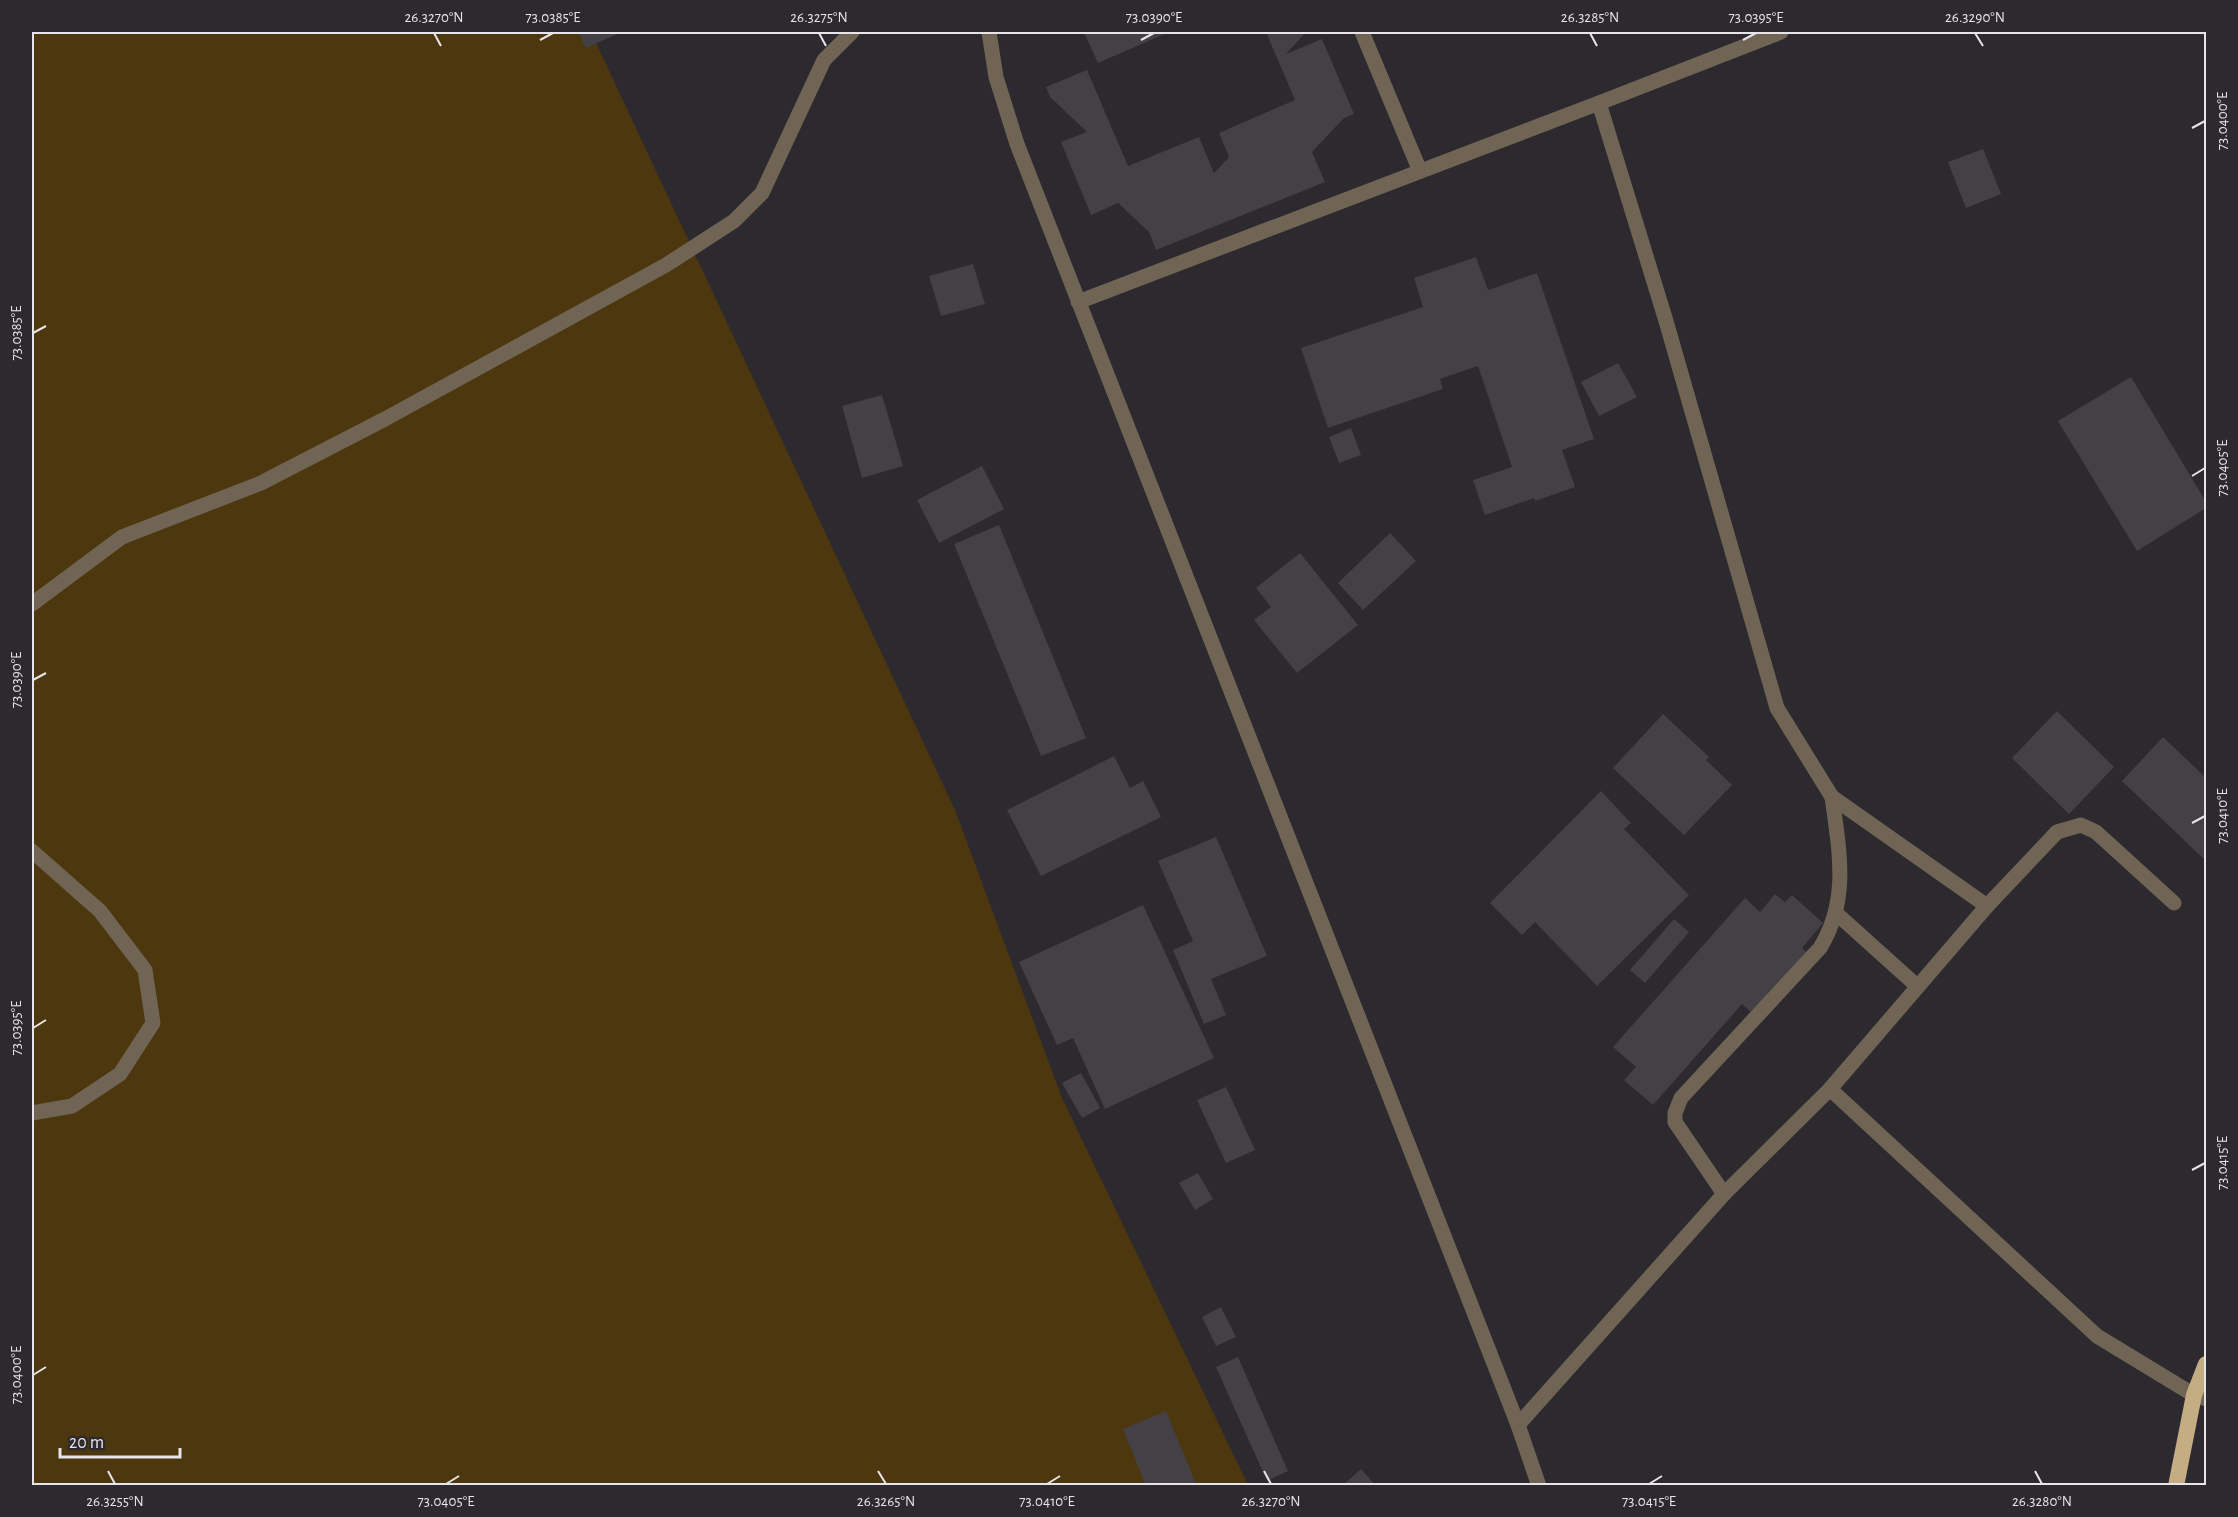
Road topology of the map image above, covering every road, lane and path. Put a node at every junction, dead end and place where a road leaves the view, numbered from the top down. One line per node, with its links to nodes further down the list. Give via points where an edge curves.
1 (852, 32): 8 (lane, via 824,60 762,193 734,221 666,265 375,425 261,483 123,537)
2 (989, 32): 7 (lane, via 996,77 1017,144)
3 (1362, 32): 6 (lane)
4 (1781, 32): 5 (lane)
5 (1599, 104): 6 (lane); 9 (lane, via 1777,708)
6 (1420, 171): 7 (lane)
7 (1078, 302): 20 (lane)
8 (32, 604)
9 (1832, 796): 12 (lane); 13 (lane, via 1841,865)
10 (32, 851): 16 (lane, via 100,911 145,970 153,1023 120,1074 72,1106)
11 (2174, 903): 12 (lane, via 2096,832 2081,825 2057,832)
12 (1987, 906): 14 (lane)
13 (1836, 914): 14 (lane); 17 (lane, via 1820,948 1681,1098 1675,1122)
14 (1917, 986): 15 (lane)
15 (1830, 1089): 17 (lane); 19 (lane, via 2097,1336)
16 (32, 1113)
17 (1724, 1194): 20 (lane)
18 (2206, 1364): 19 (highway)
19 (2200, 1397): 22 (highway)
20 (1518, 1425): 21 (lane)
21 (1539, 1485)
22 (2176, 1485)

